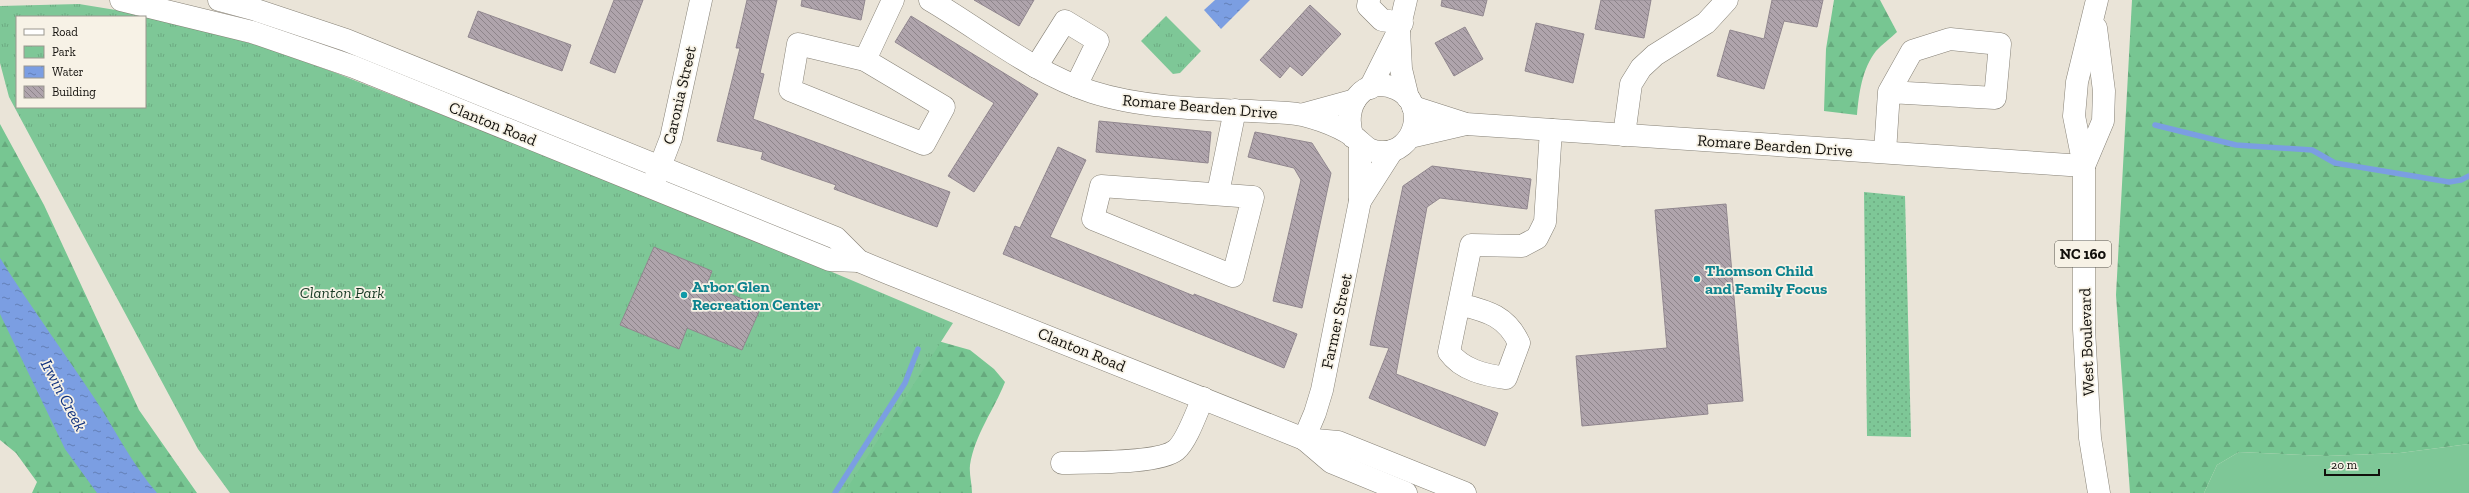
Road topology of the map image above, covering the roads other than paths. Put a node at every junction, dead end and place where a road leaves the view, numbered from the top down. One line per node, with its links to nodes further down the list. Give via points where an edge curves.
1 (121, 0): 12 (main road, Clanton Road)
2 (219, 0): 9 (main road, Clanton Road)
3 (701, 0): 28 (main road, Caronia Street, via 671,138)
4 (893, 0): 13 (main road)
5 (930, 0): 14 (main road, Romare Bearden Drive)
6 (1369, 0): 11 (main road, via 1368,6 1382,20)
7 (1406, 0): 11 (main road)
8 (1727, 0): 23 (main road, via 1706,23 1641,68 1631,84)
9 (258, 5): 12 (main road); 28 (main road, Clanton Road)
10 (2096, 8): 29 (main road, West Boulevard / NC 160, via 2077,82 2074,116); 29 (main road, West Boulevard / NC 160, via 2104,92 2103,121)
11 (1400, 26): 17 (main road); 18 (main road, via 1402,69)
12 (252, 32): 30 (main road, Clanton Road, via 354,67)
13 (865, 60): 13 (main road, via 798,44 790,90 924,144 944,107)
14 (1036, 67): 15 (main road, Romare Bearden Drive); 15 (main road, via 1066,21 1098,41)
15 (1076, 86): 19 (main road, Romare Bearden Drive, via 1111,98 1186,108)
16 (1889, 92): 16 (main road, via 1912,51 1950,39 2000,44 1994,98); 27 (main road)
17 (1362, 94): 18 (main road, via 1391,87); 20 (main road, Romare Bearden Drive); 25 (main road, via 1348,118)
18 (1411, 103): 21 (main road, Romare Bearden Drive); 24 (main road, via 1416,117)
19 (1235, 110): 20 (main road, Romare Bearden Drive); 31 (main road)
20 (1304, 114): 25 (main road, Romare Bearden Drive)
21 (1466, 124): 22 (main road, Romare Bearden Drive); 24 (main road, Romare Bearden Drive)
22 (1551, 130): 23 (main road, Romare Bearden Drive); 34 (main road, via 1545,222 1537,238 1522,246 1471,245)
23 (1624, 135): 27 (main road, Romare Bearden Drive)
24 (1410, 137): 26 (main road, via 1402,146)
25 (1357, 141): 26 (main road, via 1375,151); 32 (main road, Farmer Street)
26 (1392, 151): 32 (main road, Farmer Street)
27 (1885, 152): 29 (main road, Romare Bearden Drive)
28 (660, 166): 30 (main road, Caronia Street); 33 (main road, Clanton Road, via 836,238)
29 (2084, 166): 40 (main road, West Boulevard / NC 160, via 2084,330 2090,438)
30 (652, 188): 33 (main road, Clanton Road, via 830,260)
31 (1218, 193): 31 (main road, via 1253,197 1233,276 1093,219 1101,186)
32 (1360, 201): 36 (main road, Farmer Street, via 1322,390)
33 (859, 261): 35 (main road, Clanton Road)
34 (1459, 304)
35 (1203, 398): 36 (main road, Clanton Road); 37 (main road, via 1178,449 1168,455 1146,459)
36 (1304, 438): 38 (main road, Clanton Road, via 1331,462); 39 (main road, Clanton Road, via 1338,442)
37 (1062, 463)
38 (1406, 493)
39 (1465, 493)
40 (2098, 493)

